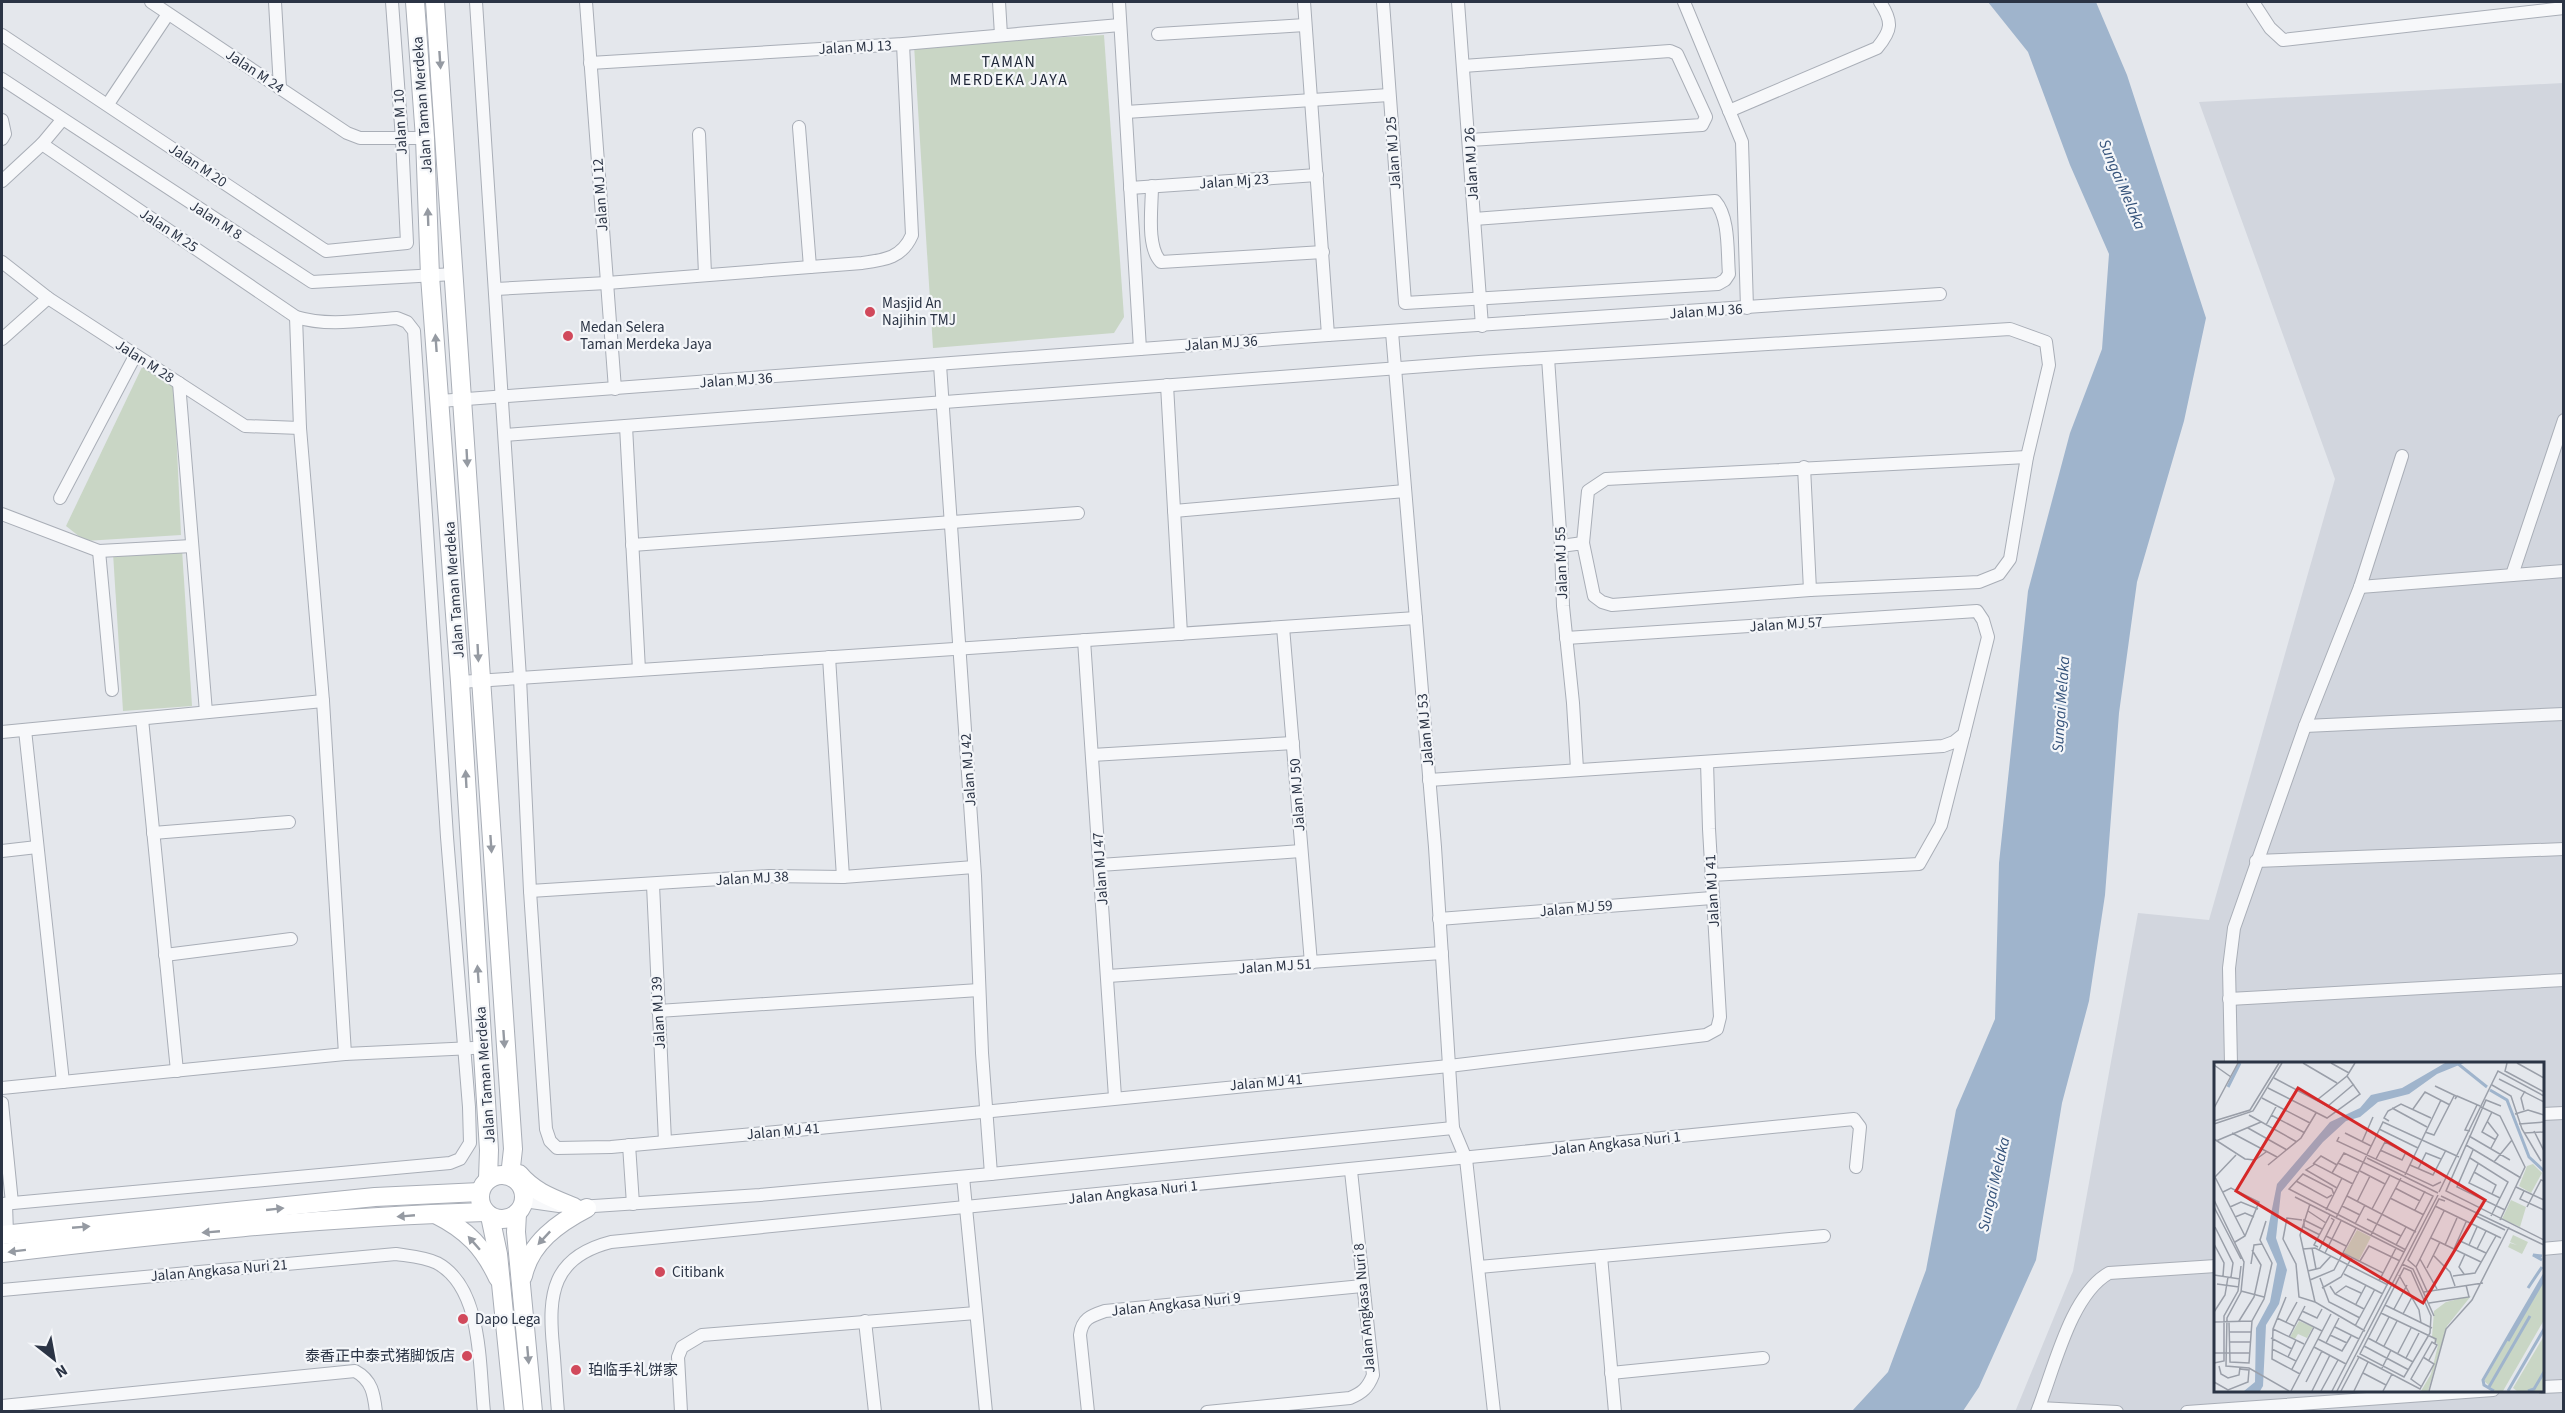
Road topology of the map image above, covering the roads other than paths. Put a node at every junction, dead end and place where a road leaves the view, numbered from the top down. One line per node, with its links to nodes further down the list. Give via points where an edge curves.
1 (154, 2): 18 (street, Jalan M 24)
2 (274, 2): 28 (street)
3 (392, 2): 38 (street, Jalan M 10)
4 (415, 2): 39 (main road, Jalan Taman Merdeka)
5 (435, 2): 52 (main road, Jalan Taman Merdeka, one-way to 52)
6 (476, 2): 56 (street)
7 (586, 2): 25 (street, Jalan MJ 12)
8 (999, 2): 23 (street)
9 (1119, 2): 19 (street)
10 (1304, 2): 20 (street)
11 (1383, 2): 29 (street, Jalan MJ 25)
12 (1458, 2): 26 (street, Jalan MJ 26)
13 (1683, 2): 32 (street)
14 (1880, 2): 32 (street, via 1889,15 1888,34 1877,48)
15 (2253, 2): 16 (street, via 2283,40)
16 (2532, 6): 17 (street)
17 (2564, 8)
18 (168, 14): 28 (street, Jalan M 24); 31 (street)
19 (1120, 25): 23 (street, Jalan MJ 13); 33 (street)
20 (1305, 25): 21 (street); 30 (street)
21 (1158, 33)
22 (2, 35): 31 (street, Jalan M 20)
23 (1001, 35): 24 (street, Jalan MJ 13)
24 (903, 44): 25 (street, Jalan MJ 13); 51 (street, via 912,235 908,245 888,260)
25 (590, 63): 55 (street, Jalan MJ 12)
26 (1463, 66): 41 (street, Jalan MJ 26); 41 (street, via 1670,51 1677,54 1706,117 1702,125)
27 (2, 80): 35 (street, Jalan M 8)
28 (280, 88): 38 (street, Jalan M 24, via 347,133 360,138)
29 (1389, 95): 30 (street); 58 (street, Jalan MJ 25, via 1405,303)
30 (1312, 99): 33 (street); 43 (street)
31 (108, 104): 48 (street, Jalan M 20, via 326,251)
32 (1729, 111): 60 (street, via 1742,142)
33 (1126, 112): 46 (street)
34 (2, 120): 40 (street)
35 (62, 120): 42 (street); 54 (street, Jalan M 8, via 312,282)
36 (799, 127): 51 (street)
37 (699, 134): 53 (street)
38 (402, 138): 39 (street); 48 (street, Jalan M 10)
39 (425, 138): 54 (main road, Jalan Taman Merdeka, one-way to 39)
40 (2, 139)
41 (1470, 140): 47 (street, Jalan MJ 26)
42 (42, 144): 44 (street); 61 (street, Jalan M 25)
43 (1317, 176): 45 (street, Jalan Mj 23); 49 (street)
44 (2, 181)
45 (1152, 186): 46 (street, Jalan Mj 23); 49 (street, via 1152,246 1161,262)
46 (1130, 188): 66 (street)
47 (1474, 219): 58 (street, Jalan MJ 26); 58 (street, via 1715,201 1724,218 1729,274 1718,284)
48 (407, 243)
49 (1323, 252): 64 (street)
50 (2, 262): 59 (street, Jalan M 28)
51 (810, 267): 53 (street)
52 (454, 274): 54 (street, Jalan M 8); 75 (main road, Jalan Taman Merdeka)
53 (705, 274): 55 (street)
54 (430, 276): 76 (main road, Jalan Taman Merdeka, one-way to 54)
55 (607, 283): 56 (street); 73 (street, Jalan MJ 12)
56 (496, 289): 74 (street)
57 (1940, 294): 60 (street, Jalan MJ 36)
58 (1480, 297): 62 (street, Jalan MJ 26)
59 (48, 298): 65 (street); 67 (street, Jalan M 28)
60 (1747, 308): 62 (street, Jalan MJ 36)
61 (296, 317): 80 (street); 149 (street, via 330,323 397,318 414,331 447,837)
62 (1482, 326): 63 (street, Jalan MJ 36)
63 (1392, 332): 64 (street, Jalan MJ 36); 70 (street, Jalan MJ 53)
64 (1328, 335): 66 (street, Jalan MJ 36)
65 (2, 339)
66 (1140, 349): 69 (street, Jalan MJ 36)
67 (135, 356): 71 (street, Jalan M 28); 86 (street)
68 (1548, 358): 70 (street); 83 (street, via 2010,329 2046,342 2049,365); 94 (street, Jalan MJ 55)
69 (940, 365): 73 (street, Jalan MJ 36); 77 (street, Jalan MJ 42)
70 (1396, 368): 72 (street); 85 (street, Jalan MJ 53)
71 (179, 383): 80 (street, Jalan M 28, via 245,426); 93 (street)
72 (1167, 386): 77 (street); 87 (street)
73 (615, 389): 74 (street, Jalan MJ 36)
74 (502, 397): 75 (street, Jalan MJ 36); 81 (street)
75 (463, 400): 76 (street, Jalan MJ 36); 109 (main road, Jalan Taman Merdeka, one-way to 109)
76 (440, 402): 110 (main road, Jalan Taman Merdeka)
77 (943, 402): 79 (street); 90 (street, Jalan MJ 42)
78 (2564, 420): 97 (street)
79 (626, 426): 81 (street); 92 (street)
80 (300, 428): 112 (street)
81 (505, 435): 108 (street)
82 (2402, 456): 98 (street)
83 (2027, 457): 84 (street); 99 (street, via 2010,558 1999,574 1979,582)
84 (1804, 467): 91 (street, via 1606,479 1588,491); 99 (street)
85 (1406, 491): 87 (street); 100 (street, Jalan MJ 53)
86 (60, 498)
87 (1174, 512): 102 (street)
88 (1078, 513): 90 (street)
89 (2, 514): 95 (street)
90 (951, 523): 92 (street); 105 (street, Jalan MJ 42)
91 (1583, 543): 94 (street); 99 (street, via 1594,596 1612,605)
92 (632, 545): 107 (street)
93 (192, 546): 95 (street); 113 (street)
94 (1561, 546): 103 (street, Jalan MJ 55)
95 (99, 551): 111 (street)
96 (2564, 572): 97 (street)
97 (2512, 575): 98 (street)
98 (2360, 587): 116 (street)
99 (1810, 590)
100 (1416, 618): 101 (street); 124 (street, Jalan MJ 53)
101 (1283, 627): 102 (street); 120 (street, Jalan MJ 50)
102 (1181, 634): 104 (street)
103 (1566, 638): 119 (street, Jalan MJ 57, via 1977,611 1988,637); 123 (street, Jalan MJ 55)
104 (1084, 640): 105 (street); 121 (street, Jalan MJ 47)
105 (960, 648): 106 (street); 133 (street, Jalan MJ 42)
106 (829, 657): 107 (street); 135 (street)
107 (639, 670): 108 (street)
108 (520, 678): 109 (street); 137 (street)
109 (480, 681): 110 (street); 164 (main road, Jalan Taman Merdeka, one-way to 164)
110 (460, 682): 149 (main road, Jalan Taman Merdeka, one-way to 110)
111 (112, 690)
112 (323, 701): 113 (street); 150 (street)
113 (206, 712): 115 (street)
114 (2564, 714): 116 (street)
115 (142, 719): 117 (street); 126 (street)
116 (2305, 726): 131 (street)
117 (25, 730): 118 (street); 127 (street)
118 (2, 732)
119 (1964, 734): 122 (street, via 1943,746); 134 (street, via 1941,825 1919,864)
120 (1293, 744): 121 (street); 130 (street, Jalan MJ 50)
121 (1092, 755): 132 (street, Jalan MJ 47)
122 (1707, 762): 123 (street); 134 (street, Jalan MJ 41)
123 (1577, 769): 124 (street)
124 (1429, 780): 139 (street, Jalan MJ 53)
125 (289, 822): 126 (street)
126 (153, 833): 142 (street)
127 (37, 847): 129 (street); 154 (street)
128 (2564, 849): 131 (street)
129 (2, 850)
130 (1301, 851): 132 (street); 143 (street, Jalan MJ 50)
131 (2256, 861): 147 (street, via 2234,928)
132 (1100, 865): 144 (street, Jalan MJ 47)
133 (974, 867): 135 (street, Jalan MJ 38); 146 (street, Jalan MJ 42)
134 (1711, 874): 138 (street, Jalan MJ 41)
135 (843, 877): 136 (street, Jalan MJ 38, via 770,876)
136 (653, 885): 137 (street, Jalan MJ 38); 148 (street, Jalan MJ 39)
137 (530, 891): 163 (street, Jalan MJ 41, via 546,1129 550,1141 563,1150)
138 (1712, 898): 139 (street, Jalan MJ 59); 152 (street, Jalan MJ 41, via 1720,1017 1714,1032)
139 (1439, 919): 141 (street, Jalan MJ 53)
140 (291, 939): 142 (street)
141 (1442, 953): 143 (street, Jalan MJ 51); 152 (street, Jalan MJ 53)
142 (165, 955): 153 (street)
143 (1311, 963): 144 (street, Jalan MJ 51)
144 (1108, 976): 156 (street, Jalan MJ 47)
145 (2564, 980): 147 (street)
146 (979, 990): 148 (street); 158 (street, Jalan MJ 42)
147 (2229, 999): 151 (street)
148 (658, 1011): 162 (street, Jalan MJ 39)
149 (474, 1048): 150 (street); 165 (main road, Jalan Taman Merdeka); 174 (street, via 470,1143 460,1159 450,1163)
150 (345, 1054): 153 (street)
151 (2231, 1062)
152 (1449, 1066): 156 (street, Jalan MJ 41); 161 (street, Jalan MJ 53)
153 (177, 1071): 154 (street)
154 (63, 1082): 155 (street)
155 (2, 1088)
156 (1115, 1097): 158 (street, Jalan MJ 41)
157 (2, 1103): 174 (street)
158 (986, 1111): 162 (street, Jalan MJ 41); 169 (street, Jalan MJ 42)
159 (2564, 1113): 160 (street)
160 (2544, 1114)
161 (1453, 1128): 166 (street, Jalan MJ 53); 169 (street)
162 (665, 1142): 163 (street, Jalan MJ 41)
163 (629, 1145): 175 (street)
164 (513, 1149): 170 (main road, Jalan Taman Merdeka); 177 (main road, via 518,1173 528,1185)
165 (489, 1150): 172 (main road, Jalan Taman Merdeka); 173 (main road, via 482,1169 466,1187)
166 (1466, 1159): 167 (street, Jalan Angkasa Nuri 1, via 1854,1119 1860,1127); 168 (street, Jalan Angkasa Nuri 1); 188 (street, Jalan MJ 53)
167 (1856, 1167)
168 (1351, 1171): 178 (street, Jalan Angkasa Nuri 1); 191 (street, Jalan Angkasa Nuri 8)
169 (991, 1174): 171 (street)
170 (510, 1176): 172 (main road, via 503,1174); 176 (main road, via 522,1186)
171 (963, 1177): 175 (street); 178 (street)
172 (484, 1185): 173 (main road); 180 (main road, via 481,1206)
173 (429, 1195): 181 (main road, one-way to 173)
174 (6, 1204): 181 (street)
175 (633, 1204): 177 (street)
176 (520, 1207): 177 (street); 180 (main road, via 507,1219); 189 (main road, via 516,1232)
177 (580, 1207): 189 (main road, one-way to 189, via 544,1236 526,1262)
178 (966, 1208): 193 (street); 207 (street, Jalan Angkasa Nuri 1, via 611,1242 594,1247 578,1256 554,1286 551,1303)
179 (434, 1214): 180 (main road); 185 (main road, one-way to 185); 190 (main road, one-way to 179, via 491,1263 460,1227)
180 (488, 1214): 190 (main road, via 495,1232)
181 (4, 1234)
182 (1824, 1236): 186 (street)
183 (2564, 1247): 184 (street)
184 (2544, 1249)
185 (2, 1253)
186 (1601, 1256): 188 (street); 196 (street)
187 (2214, 1266): 202 (street, via 2109,1273 2096,1280 2077,1307)
188 (1479, 1267): 213 (street, Jalan MJ 53)
189 (521, 1284): 206 (main road, one-way to 206)
190 (501, 1285): 205 (main road)
191 (1362, 1286): 211 (street, Jalan Angkasa Nuri 9, via 1105,1311 1086,1318 1080,1335); 212 (street, Jalan Angkasa Nuri 8, via 1373,1376 1361,1393 1350,1398)
192 (2, 1290): 204 (street, Jalan Angkasa Nuri 21, via 396,1254 436,1263 457,1281 471,1307)
193 (976, 1313): 194 (street); 210 (street)
194 (865, 1321): 208 (street, via 732,1331 690,1340 678,1357); 209 (street)
195 (1763, 1358): 196 (street)
196 (1611, 1373): 214 (street)
197 (2564, 1386): 198 (street)
198 (2544, 1387)
199 (2471, 1392): 201 (street)
200 (2, 1406): 203 (street, via 355,1371 363,1375 374,1392)
201 (2306, 1407): 216 (street)
202 (2038, 1410): 215 (street)
203 (376, 1412)
204 (484, 1412)
205 (514, 1412)
206 (533, 1412)
207 (558, 1412)
208 (681, 1412)
209 (875, 1412)
210 (986, 1412)
211 (1088, 1412)
212 (1207, 1412)
213 (1494, 1412)
214 (1615, 1412)
215 (2117, 1412)
216 (2187, 1412)

